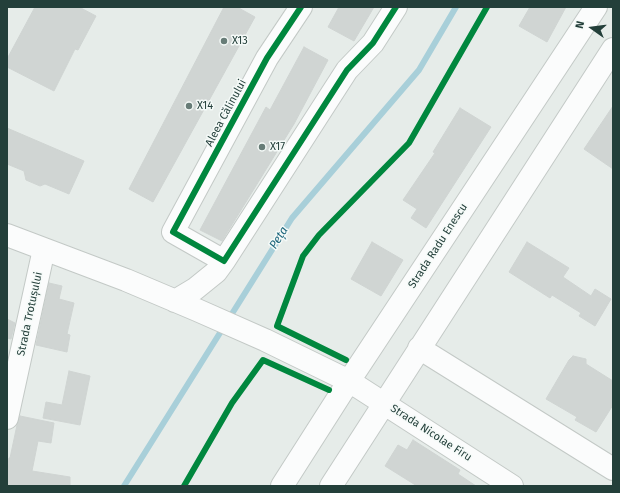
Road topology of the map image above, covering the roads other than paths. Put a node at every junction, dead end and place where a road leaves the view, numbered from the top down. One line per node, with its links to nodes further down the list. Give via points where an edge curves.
1 (301, 7): 7 (street, Aleea Călinului, via 267,58 173,232)
2 (396, 7): 7 (street, via 373,43 348,70)
3 (596, 7): 10 (street, Strada Radu Enescu)
4 (613, 49): 9 (street)
5 (7, 235): 6 (street)
6 (44, 249): 8 (street, Strada Nicolae Firu); 12 (street, Strada Trotușului)
7 (224, 261): 8 (street, via 216,272)
8 (175, 301): 10 (street, Strada Nicolae Firu, via 265,340)
9 (420, 348): 11 (street); 13 (street)
10 (349, 381): 11 (street, Strada Nicolae Firu); 15 (street, Strada Radu Enescu)
11 (384, 403): 16 (street); 17 (street, Strada Nicolae Firu)
12 (7, 418)
13 (613, 469)
14 (613, 478): 18 (street)
15 (282, 486)
16 (331, 486)
17 (512, 486)
18 (608, 486)

